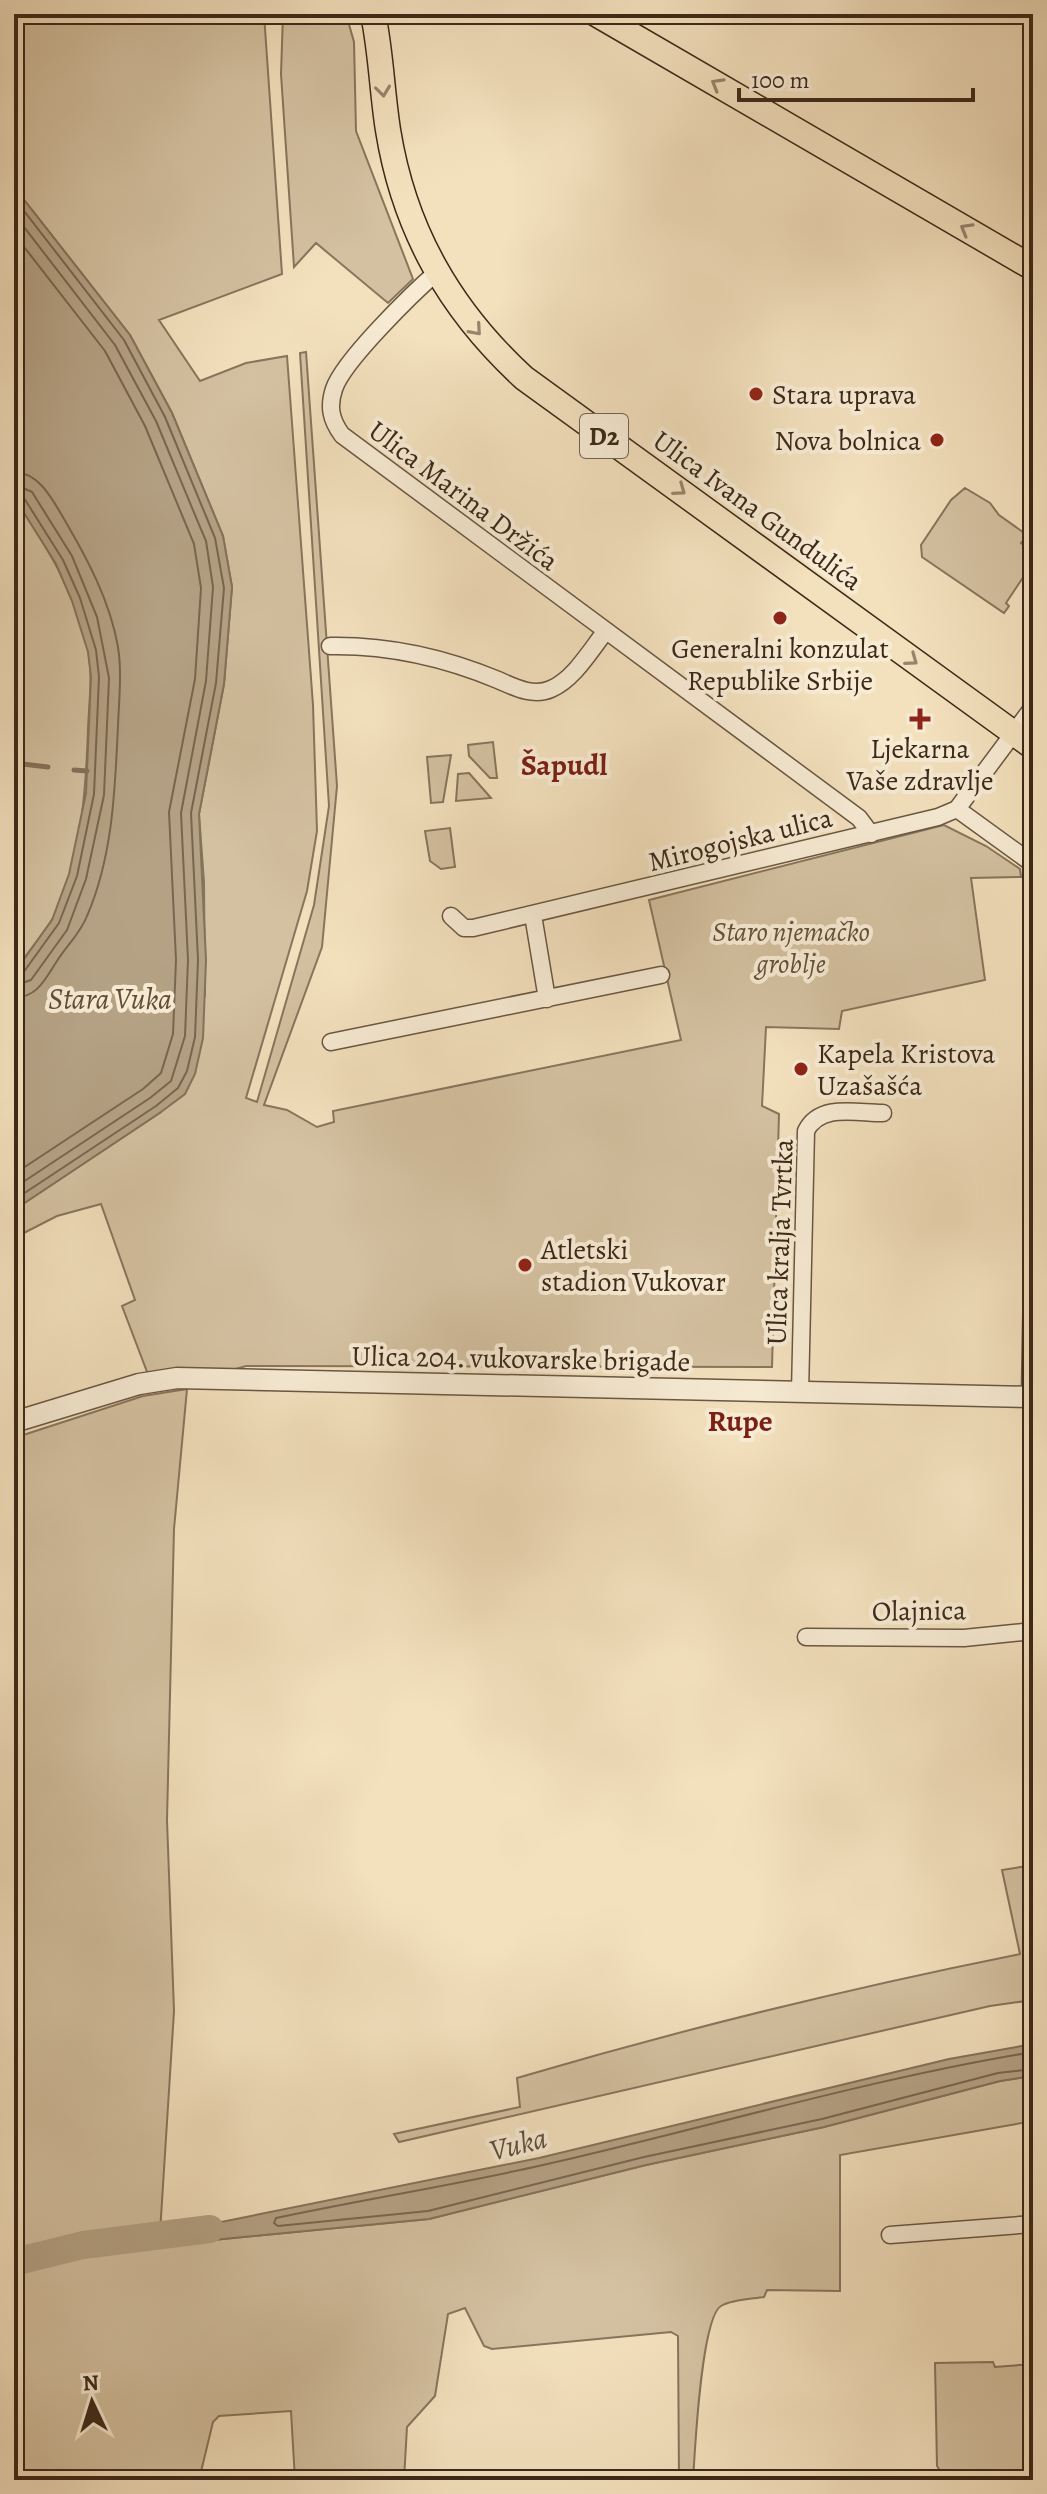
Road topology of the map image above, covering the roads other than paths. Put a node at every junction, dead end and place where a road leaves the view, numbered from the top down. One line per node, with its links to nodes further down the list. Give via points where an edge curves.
1 (373, 14): 4 (main road, Ulica Ivana Gundulića / D2, one-way to 4, via 392,154)
2 (596, 14): 3 (main road, one-way to 2)
3 (1033, 268)
4 (437, 272): 5 (street, Ulica Marina Držića, via 339,378 332,399 333,423 353,447); 8 (main road, Ulica Ivana Gundulića / D2, one-way to 8, via 476,331 524,378)
5 (605, 632): 6 (street, via 563,683 536,692 434,656); 11 (street, Ulica Marina Držića, via 859,818)
6 (330, 646)
7 (1033, 707): 8 (street)
8 (1013, 733): 9 (main road, D2); 10 (street)
9 (1033, 747)
10 (957, 809): 11 (street, Mirogojska ulica); 12 (street)
11 (871, 834): 13 (street, Mirogojska ulica)
12 (1033, 864)
13 (533, 915): 14 (street, Mirogojska ulica, via 473,928 464,928); 16 (street)
14 (451, 916)
15 (661, 975): 16 (street)
16 (547, 999): 17 (street)
17 (331, 1042)
18 (883, 1113): 20 (street, Ulica kralja Tvrtka, via 823,1113 806,1131)
19 (1033, 1227): 21 (street)
20 (800, 1393): 21 (street, Ulica 204. vukovarske brigade); 22 (street, Ulica 204. vukovarske brigade, via 177,1378 139,1384)
21 (1032, 1397)
22 (14, 1422)
23 (1033, 1631): 24 (street, Olajnica, via 964,1638)
24 (806, 1637)
25 (1033, 2224): 26 (street)
26 (890, 2235)

